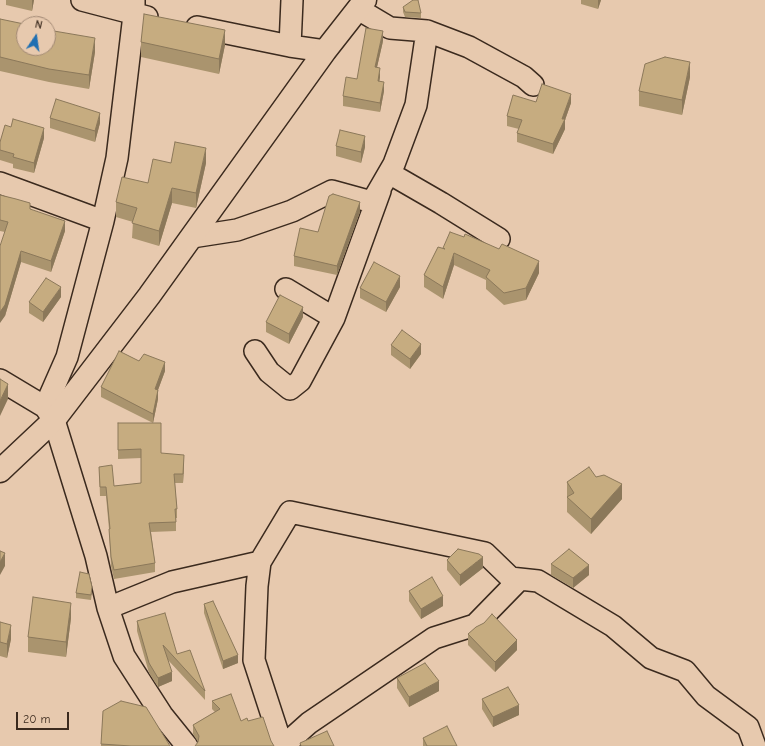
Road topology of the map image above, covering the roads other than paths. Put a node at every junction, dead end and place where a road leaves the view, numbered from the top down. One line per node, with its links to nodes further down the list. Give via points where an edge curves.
1 (82, 0): 4 (street)
2 (292, 0): 6 (street)
3 (362, 4): 5 (street, via 390,28); 7 (main road)
4 (134, 7): 6 (street, via 173,23); 11 (street, via 117,158)
5 (426, 31): 8 (street, via 469,47 524,77); 9 (street, via 416,105 394,164)
6 (290, 46): 7 (street)
7 (325, 51): 12 (main road)
8 (533, 85)
9 (386, 178): 12 (street, via 372,202 332,191 292,211 237,230); 13 (street, via 441,203); 15 (street)
10 (0, 183): 11 (street)
11 (103, 221): 18 (street)
12 (192, 237): 18 (main road, via 149,296)
13 (499, 239)
14 (286, 289): 15 (street)
15 (334, 318): 16 (street, via 300,381 290,389 269,372)
16 (255, 351)
17 (0, 380): 18 (street)
18 (50, 414): 19 (main road); 22 (street, via 96,556)
19 (0, 471)
20 (260, 562): 21 (street, via 290,512 485,553); 22 (street, via 172,582); 24 (street, via 256,586 254,660)
21 (510, 578): 25 (street, via 516,583 475,625 434,638 309,723 290,740); 26 (street, via 538,581 613,626 651,658 685,671 706,696 748,727)
22 (108, 608): 23 (street, via 124,656 162,715)
23 (187, 746)
24 (282, 746)
25 (288, 746)
26 (755, 746)

